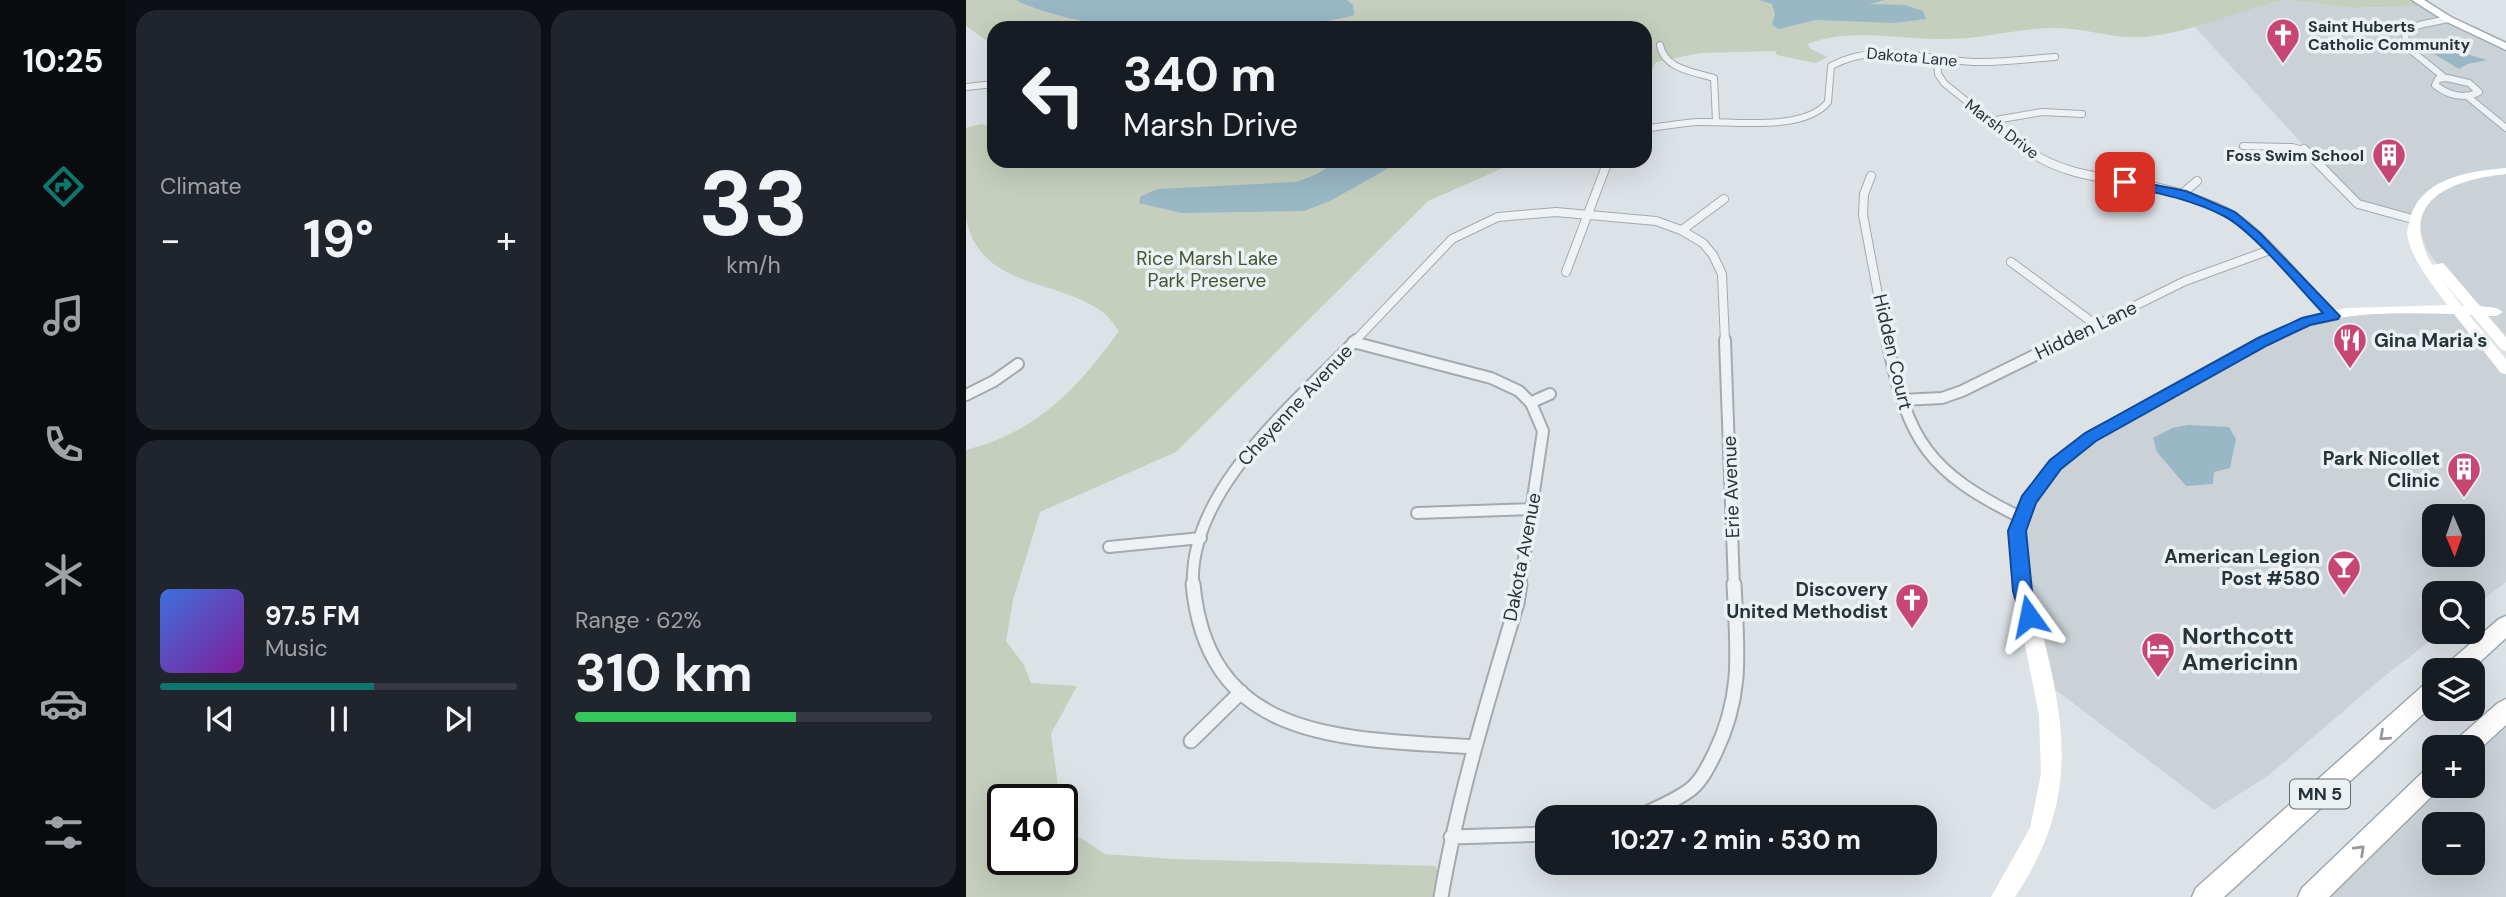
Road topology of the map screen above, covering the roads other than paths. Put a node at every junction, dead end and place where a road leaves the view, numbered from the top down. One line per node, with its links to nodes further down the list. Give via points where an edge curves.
1 (2417, 0): 3 (main road)
2 (2431, 0): 4 (main road)
3 (2448, 19): 6 (main road); 9 (street, via 2419,25 2405,34 2407,47)
4 (2506, 39)
5 (1660, 45): 14 (street, via 1665,61 1714,78)
6 (2506, 47)
7 (2055, 57): 8 (street, Dakota Lane, via 2007,62)
8 (1937, 60): 14 (street, Dakota Lane, via 1880,52 1849,56 1830,67 1830,100 1818,111 1783,121); 15 (street, Marsh Drive, via 1944,83)
9 (2445, 78): 12 (street, via 2435,85); 12 (street, via 2478,90)
10 (987, 85): 11 (street)
11 (966, 87)
12 (2468, 96): 17 (street)
13 (2082, 114): 15 (street, via 2042,112)
14 (1716, 121): 16 (street, Dakota Lane)
15 (1990, 121): 23 (street, Marsh Drive, via 2048,163)
16 (1652, 128)
17 (2506, 128)
18 (2244, 146): 26 (street, via 2306,149 2358,204)
19 (1605, 168): 25 (street)
20 (2506, 171): 26 (street, via 2449,182 2432,191 2422,201)
21 (1871, 176): 41 (street, Hidden Court, via 1863,215)
22 (2197, 181): 23 (street)
23 (2182, 194): 28 (street, Marsh Drive, via 2230,214)
24 (1724, 200): 27 (street)
25 (1586, 215): 27 (street, Erie Avenue, via 1650,220); 30 (street); 35 (street, Cheyenne Avenue, via 1530,212 1467,229)
26 (2416, 220): 31 (street, via 2428,253)
27 (1682, 230): 57 (street, Erie Avenue, via 1714,255 1722,274 1738,677 1736,701 1695,785)
28 (2270, 250): 33 (street, Marsh Drive); 34 (street, Hidden Lane, via 2186,281)
29 (2011, 262): 34 (street)
30 (1566, 272)
31 (2468, 310): 32 (street); 33 (street); 36 (street); 38 (street)
32 (2501, 312)
33 (2333, 316): 45 (street, via 2307,321 2263,341 2091,437 2056,464 2028,500)
34 (2096, 325): 41 (street, Hidden Lane, via 1962,391 1942,398)
35 (1353, 342): 42 (street, via 1491,378 1510,385); 46 (street, Cheyenne Avenue, via 1232,472)
36 (2506, 346)
37 (1018, 364): 40 (street)
38 (2506, 369)
39 (1550, 394): 42 (street)
40 (966, 396)
41 (1902, 400): 45 (street, Hidden Court, via 1913,434 1931,459 1965,487)
42 (1532, 402): 43 (street, Dakota Avenue, via 1543,431)
43 (1532, 509): 44 (street); 55 (street, Dakota Avenue, via 1517,603)
44 (1417, 513)
45 (2022, 518): 61 (street, via 2017,531 2022,591 2041,663 2053,742 2045,814 2029,855)
46 (1201, 538): 47 (street); 50 (street, Cheyenne Avenue, via 1194,565 1196,610 1215,662)
47 (1109, 547)
48 (2506, 625): 49 (main road)
49 (2469, 658)
50 (1241, 692): 54 (street); 55 (street, Cheyenne Avenue, via 1283,721 1331,734)
51 (2422, 701): 62 (main road, MN 5, one-way to 62)
52 (2506, 710): 53 (main road)
53 (2478, 735)
54 (1191, 741)
55 (1474, 747): 59 (street, Dakota Avenue)
56 (2422, 788): 63 (main road, one-way to 56)
57 (1660, 805)
58 (1535, 834): 59 (street)
59 (1451, 837): 60 (street, Dakota Avenue)
60 (1441, 897)
61 (2002, 897)
62 (2205, 897)
63 (2311, 897)

